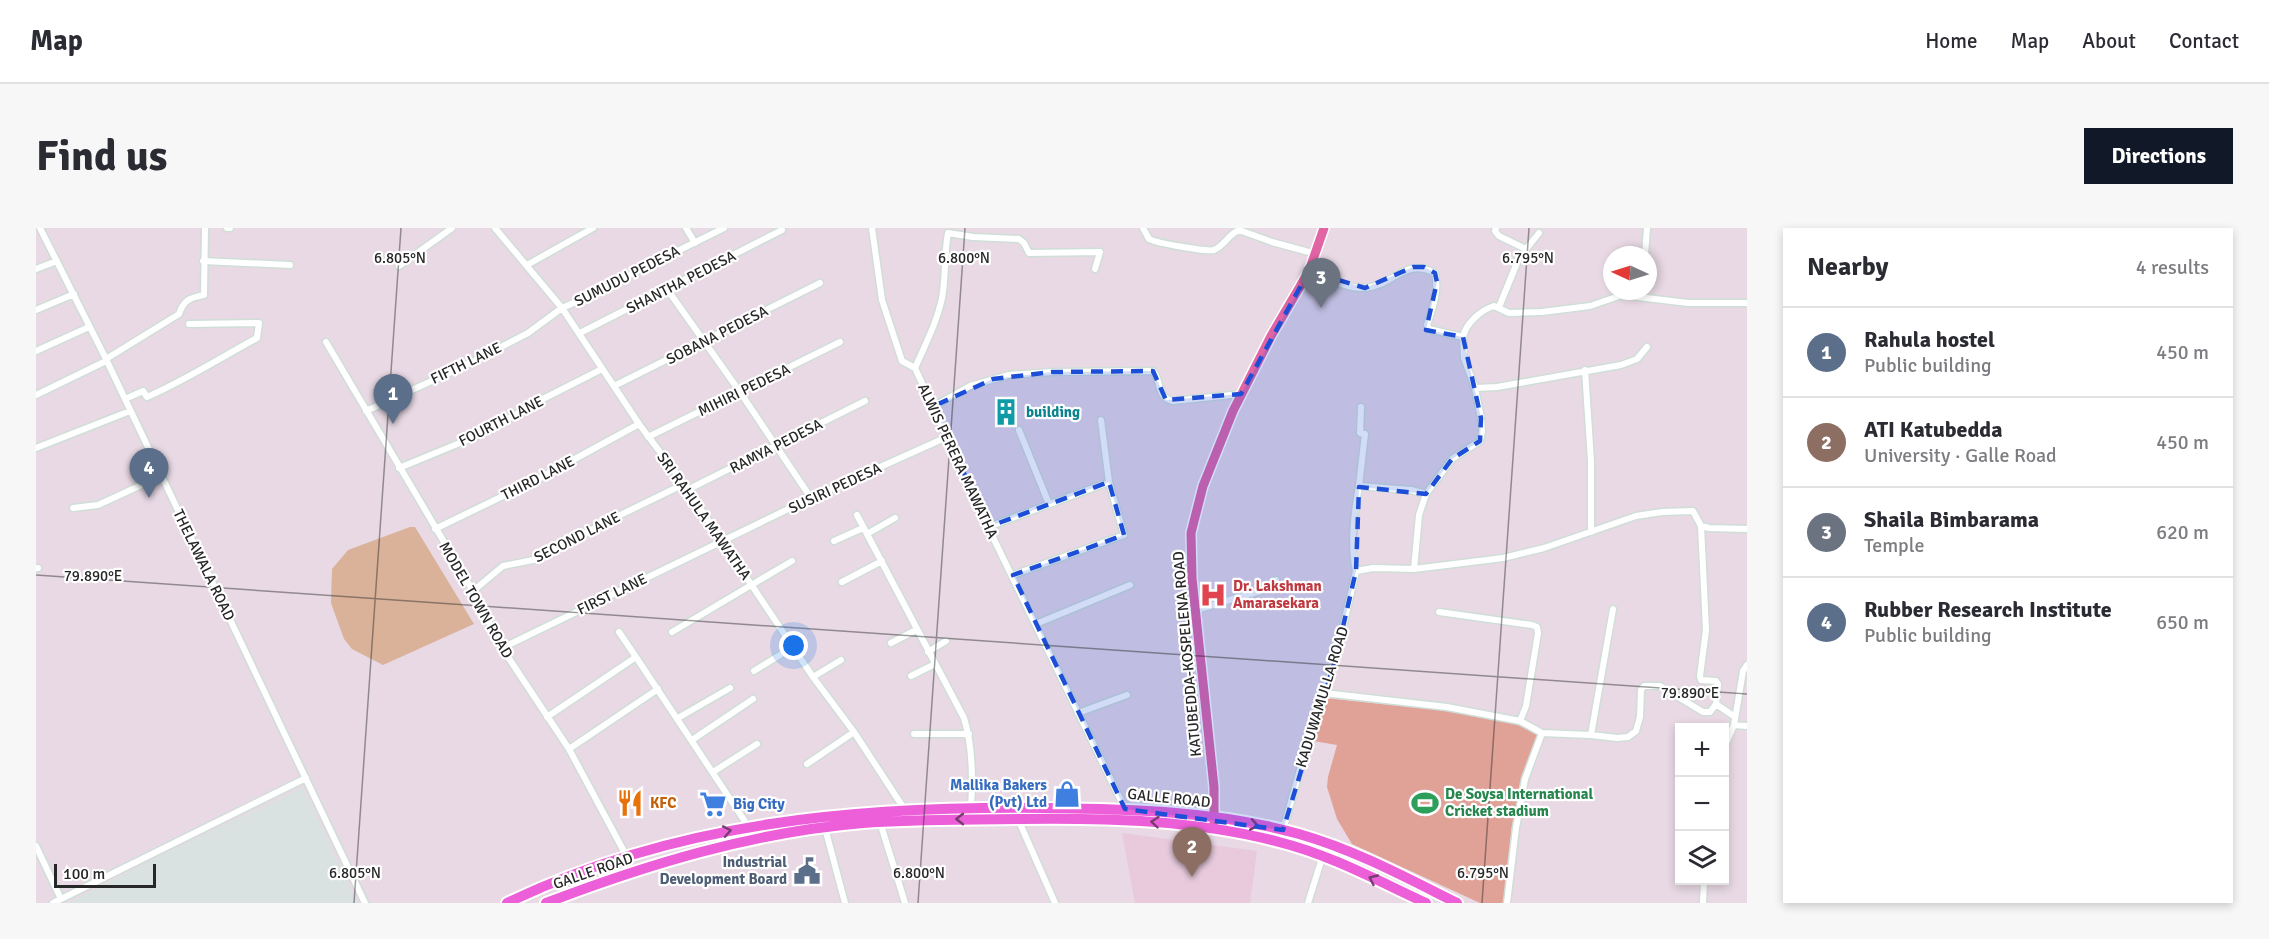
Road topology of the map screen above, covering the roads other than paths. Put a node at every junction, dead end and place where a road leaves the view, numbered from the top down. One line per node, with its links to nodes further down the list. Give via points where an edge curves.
1 (40, 228): 19 (street, THELAWALA ROAD)
2 (205, 228): 20 (street)
3 (452, 228): 23 (street)
4 (495, 228): 22 (street, SRI RAHULA MAWATHA)
5 (593, 228): 22 (street)
6 (686, 228): 15 (street)
7 (724, 228): 15 (street, SUMUDU PEDESA)
8 (872, 228): 46 (street, via 882,300 902,361)
9 (1143, 228): 18 (street, via 1149,239 1168,246 1214,250 1239,230)
10 (1324, 228): 18 (main road, KATUBEDDA-KOSPELENA ROAD)
11 (1496, 228): 17 (street, via 1499,236)
12 (1647, 228): 16 (street)
13 (782, 230): 28 (street, SHANTHA PEDESA)
14 (1539, 233): 17 (street)
15 (695, 243): 34 (street, SUMUDU PEDESA)
16 (1646, 246)
17 (1526, 249): 33 (street)
18 (1316, 254): 26 (main road, KATUBEDDA-KOSPELENA ROAD)
19 (57, 261): 24 (street); 29 (street, THELAWALA ROAD)
20 (203, 261): 21 (street); 45 (street, via 204,295 188,299 179,314)
21 (290, 265)
22 (527, 265): 34 (street, SRI RAHULA MAWATHA)
23 (399, 266)
24 (36, 269)
25 (1095, 269): 46 (street, ALWIS PERERA MAWATHA, via 1100,252 1029,253 1019,239 948,233 942,297)
26 (1309, 271): 39 (street, via 1365,288 1413,267 1424,267 1435,273 1437,282 1429,329); 53 (main road, KATUBEDDA-KOSPELENA ROAD)
27 (820, 283): 41 (street, SOBANA PEDESA)
28 (667, 289): 38 (street, SHANTHA PEDESA); 41 (street)
29 (74, 294): 35 (street); 37 (street, THELAWALA ROAD)
30 (1657, 297): 32 (street, via 1688,303)
31 (1607, 300): 33 (street, via 1590,306 1525,313 1509,313)
32 (1747, 303)
33 (1499, 307): 39 (street, via 1486,309 1465,328)
34 (562, 308): 38 (street, SRI RAHULA MAWATHA); 59 (street, FIFTH LANE, via 528,333)
35 (36, 310)
36 (189, 324): 54 (street, via 259,323 257,338 198,373 147,397 143,391)
37 (89, 327): 44 (street); 45 (street, THELAWALA ROAD)
38 (580, 333): 47 (street, SRI RAHULA MAWATHA)
39 (1462, 337): 50 (street, via 1464,358)
40 (326, 342): 59 (street, MODEL TOWN ROAD)
41 (704, 342): 49 (street, SOBANA PEDESA); 51 (street)
42 (840, 342): 51 (street, MIHIRI PEDESA)
43 (1647, 346): 48 (street, via 1633,361)
44 (36, 351)
45 (106, 360): 52 (street); 54 (street, THELAWALA ROAD)
46 (915, 368): 56 (street, ALWIS PERERA MAWATHA)
47 (602, 369): 49 (street, SRI RAHULA MAWATHA); 67 (street, FOURTH LANE, via 484,433)
48 (1585, 370): 50 (street); 83 (street)
49 (614, 386): 61 (street, SRI RAHULA MAWATHA)
50 (1475, 388): 72 (street, via 1480,441 1452,459)
51 (740, 392): 63 (street, MIHIRI PEDESA); 65 (street)
52 (36, 394)
53 (1241, 394): 56 (street, via 1167,400 1153,371 1023,373 970,387); 97 (main road, KATUBEDDA-KOSPELENA ROAD, via 1203,486 1195,517 1191,548)
54 (125, 399): 58 (street, THELAWALA ROAD)
55 (865, 401): 65 (street, RAMYA PEDESA)
56 (934, 406): 64 (street, ALWIS PERERA MAWATHA)
57 (1361, 407): 70 (street, KADUWAMULLA ROAD, via 1360,433 1365,434)
58 (130, 411): 66 (street); 68 (street, THELAWALA ROAD)
59 (366, 411): 67 (street, MODEL TOWN ROAD)
60 (1101, 420): 69 (street)
61 (639, 424): 63 (street, SRI RAHULA MAWATHA); 80 (street, THIRD LANE, via 538,480)
62 (1019, 430): 74 (street)
63 (648, 437): 71 (street, SRI RAHULA MAWATHA)
64 (947, 437): 73 (street, SUSIRI PEDESA); 79 (street, ALWIS PERERA MAWATHA)
65 (775, 446): 71 (street, RAMYA PEDESA); 73 (street)
66 (36, 448)
67 (399, 468): 80 (street, MODEL TOWN ROAD)
68 (161, 476): 75 (street, via 98,505); 139 (street, THELAWALA ROAD)
69 (1109, 482): 74 (street); 90 (street, via 1124,535)
70 (1359, 486): 72 (street); 89 (street, KADUWAMULLA ROAD, via 1355,509)
71 (685, 487): 84 (street, SRI RAHULA MAWATHA); 95 (street, SECOND LANE, via 610,520 538,559 503,566)
72 (1426, 494): 88 (street, via 1419,515)
73 (811, 498): 84 (street, SUSIRI PEDESA)
74 (1049, 504): 79 (street)
75 (73, 508)
76 (857, 515): 82 (street)
77 (895, 518): 82 (street)
78 (1701, 526): 81 (street); 83 (street, via 1693,511 1671,511 1636,516); 120 (street, via 1706,630 1700,676 1701,680 1718,684)
79 (988, 527): 90 (street, ALWIS PERERA MAWATHA)
80 (435, 529): 95 (street, MODEL TOWN ROAD)
81 (1747, 529)
82 (865, 531): 85 (street); 87 (street)
83 (1592, 532): 88 (street, via 1503,558)
84 (723, 541): 93 (street, SRI RAHULA MAWATHA); 106 (street, FIRST LANE)
85 (834, 541)
86 (792, 561): 93 (street)
87 (882, 561): 92 (street); 100 (street)
88 (1414, 569): 89 (street)
89 (1356, 571): 117 (street, KADUWAMULLA ROAD)
90 (1013, 575): 99 (street, ALWIS PERERA MAWATHA)
91 (1276, 580): 97 (street, via 1260,591)
92 (842, 582)
93 (752, 585): 102 (street); 105 (street, SRI RAHULA MAWATHA)
94 (1130, 585): 99 (street)
95 (473, 591): 106 (street, MODEL TOWN ROAD)
96 (1613, 609): 132 (street)
97 (1196, 610): 146 (main road, KATUBEDDA-KOSPELENA ROAD, via 1212,758)
98 (1439, 612): 125 (street, via 1537,627 1526,706)
99 (1036, 624): 121 (street, ALWIS PERERA MAWATHA)
100 (916, 630): 104 (street); 107 (street)
101 (619, 632): 108 (street)
102 (672, 632)
103 (946, 641): 107 (street)
104 (891, 643)
105 (793, 647): 112 (street); 114 (street, SRI RAHULA MAWATHA)
106 (502, 648): 122 (street, MODEL TOWN ROAD)
107 (928, 652): 110 (street)
108 (636, 657): 116 (street); 122 (street)
109 (841, 660): 114 (street)
110 (935, 664): 113 (street); 131 (street)
111 (1747, 665): 123 (street)
112 (754, 671)
113 (911, 676)
114 (813, 677): 128 (street, SRI RAHULA MAWATHA)
115 (730, 688): 124 (street)
116 (658, 689): 124 (street); 136 (street)
117 (1324, 693): 125 (street, via 1448,707); 149 (street, KADUWAMULLA ROAD)
118 (1127, 695): 121 (street)
119 (753, 699): 134 (street)
120 (1716, 704): 123 (street); 132 (street, via 1707,713 1659,686 1644,686 1636,731 1617,738)
121 (1078, 713): 142 (street, ALWIS PERERA MAWATHA)
122 (547, 717): 136 (street, MODEL TOWN ROAD)
123 (1735, 717): 126 (street)
124 (678, 718): 134 (street)
125 (1520, 721): 129 (street)
126 (1734, 725): 127 (street); 133 (street)
127 (1747, 726)
128 (854, 732): 137 (street); 143 (street, SRI RAHULA MAWATHA)
129 (1542, 733): 132 (street); 167 (street, via 1525,779)
130 (914, 734): 131 (street)
131 (969, 734): 140 (street)
132 (1591, 735)
133 (1729, 738)
134 (692, 740): 138 (street)
135 (757, 744): 138 (street)
136 (568, 749): 153 (street, MODEL TOWN ROAD)
137 (807, 764)
138 (713, 772): 147 (street)
139 (306, 778): 156 (street); 158 (street, THELAWALA ROAD)
140 (971, 808): 141 (highway, GALLE ROAD); 143 (highway, GALLE ROAD)
141 (1018, 808): 142 (highway, GALLE ROAD); 144 (street)
142 (1125, 809): 146 (highway, GALLE ROAD)
143 (905, 810): 147 (highway, GALLE ROAD, via 802,818)
144 (1018, 819): 145 (highway, GALLE ROAD, one-way to 145); 146 (highway, GALLE ROAD, one-way to 144); 163 (street)
145 (880, 822): 148 (highway, GALLE ROAD); 162 (street)
146 (1213, 823): 149 (highway, GALLE ROAD, one-way to 149); 152 (highway, GALLE ROAD)
147 (749, 827): 150 (street); 153 (highway, GALLE ROAD, one-way to 147)
148 (825, 828): 150 (highway, GALLE ROAD); 161 (street)
149 (1282, 830): 166 (highway, GALLE ROAD, via 1360,855)
150 (754, 839): 160 (highway, GALLE ROAD, via 693,854)
151 (36, 846): 156 (street)
152 (1323, 855): 164 (street); 165 (highway, GALLE ROAD, one-way to 152)
153 (627, 857): 155 (highway, GALLE ROAD)
154 (1704, 885): 168 (street)
155 (543, 888): 159 (highway, GALLE ROAD); 160 (street)
156 (61, 899): 157 (street)
157 (53, 903)
158 (365, 903)
159 (507, 903)
160 (547, 903)
161 (845, 903)
162 (905, 903)
163 (1055, 903)
164 (1308, 903)
165 (1426, 903)
166 (1457, 903)
167 (1508, 903)
168 (1703, 903)

